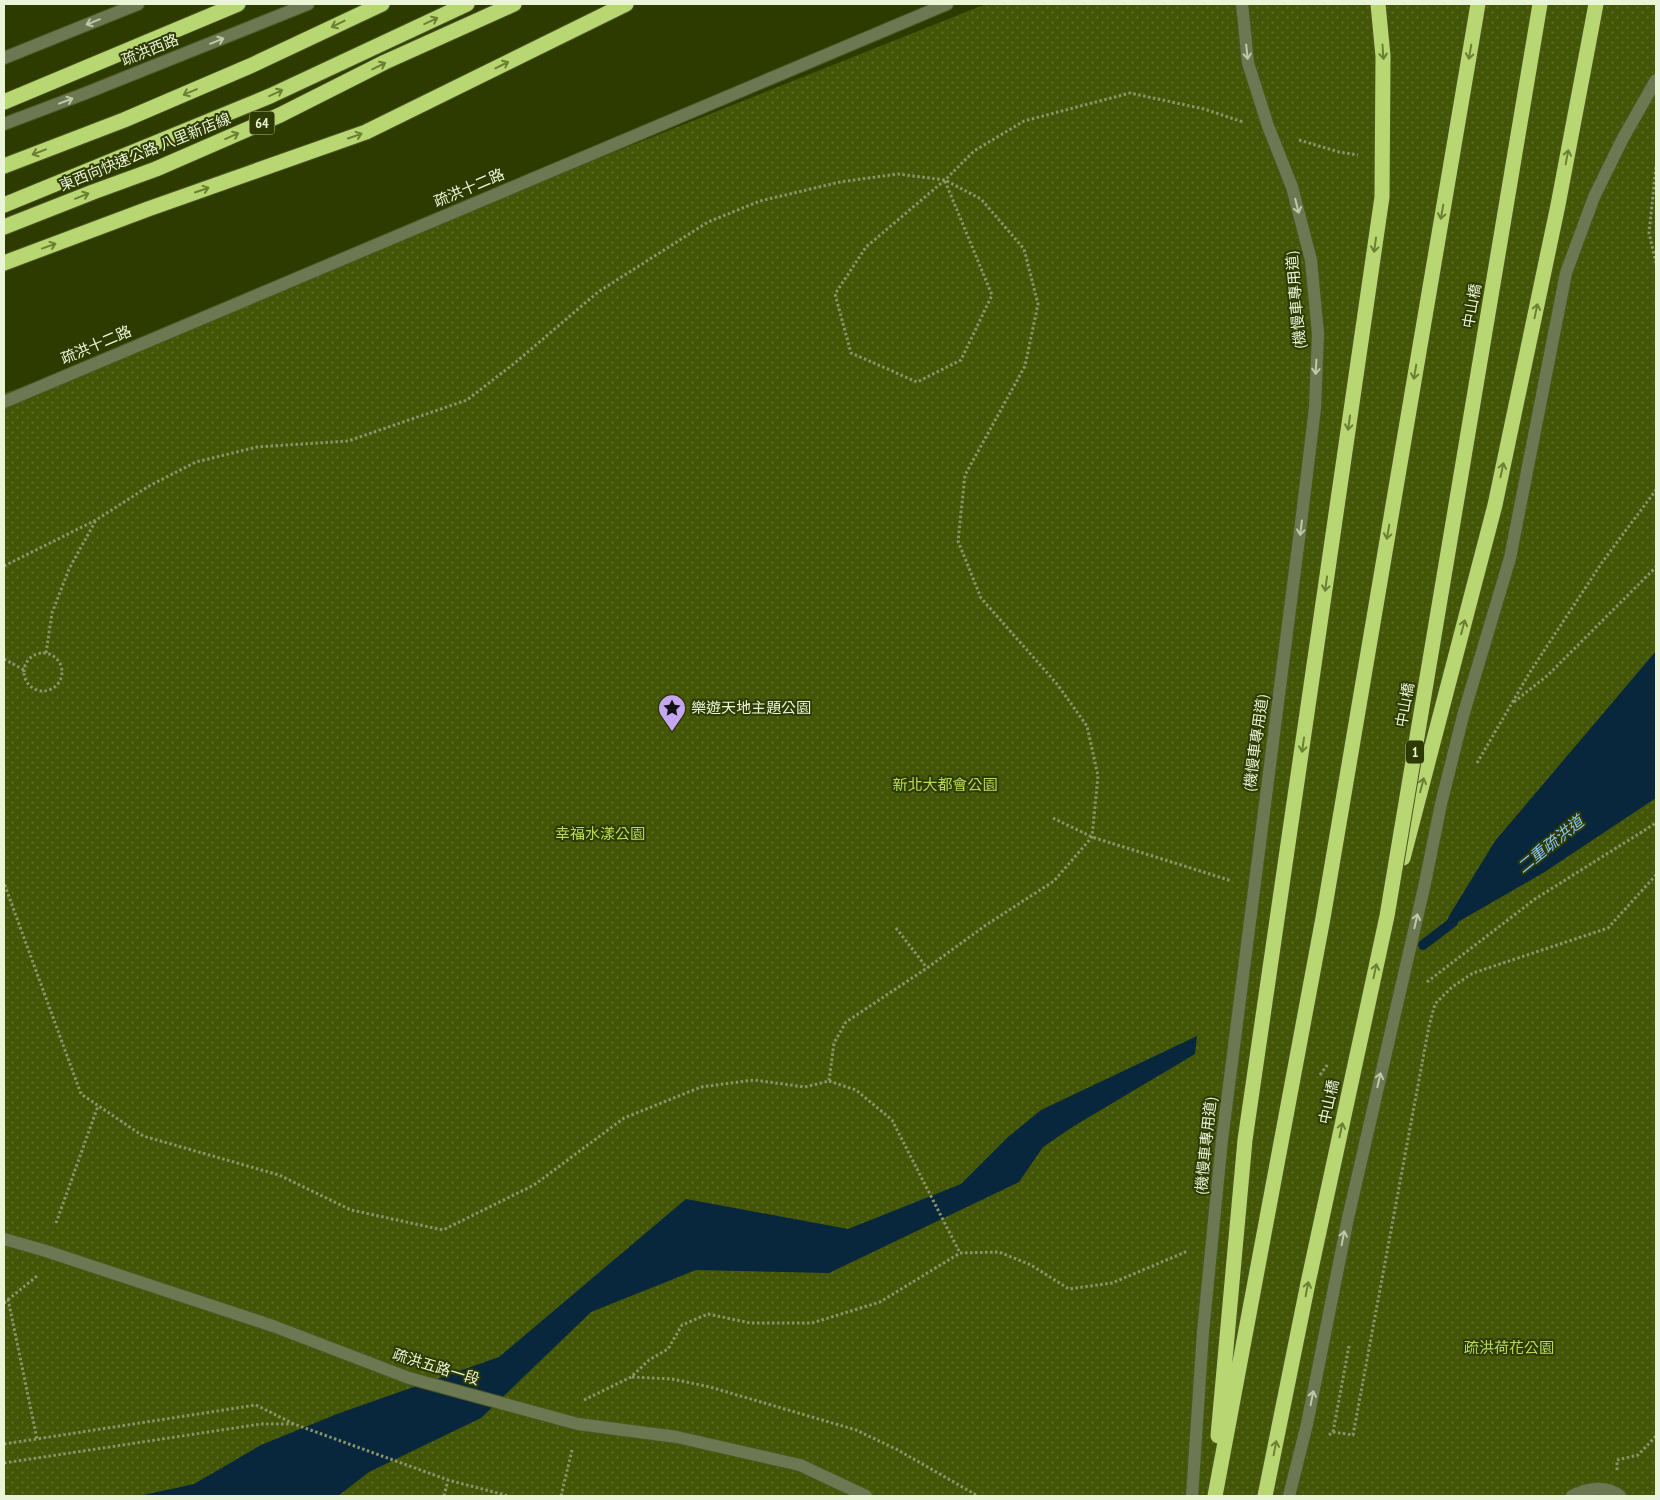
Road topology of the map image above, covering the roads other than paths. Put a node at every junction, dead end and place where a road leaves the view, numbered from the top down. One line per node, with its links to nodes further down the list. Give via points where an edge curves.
1 (138, 4): 14 (street, one-way to 14)
2 (238, 4): 16 (highway)
3 (308, 4): 17 (street, 疏洪西路, one-way to 3)
4 (382, 4): 18 (highway, one-way to 18, via 223,78)
5 (467, 4): 19 (highway, one-way to 5, via 270,96)
6 (514, 4): 20 (highway, 東西向快速公路 八里新店線 / 64, one-way to 6, via 192,154)
7 (626, 4): 21 (highway, one-way to 7, via 366,132)
8 (947, 4): 22 (street, 疏洪十二路)
9 (1242, 4): 27 (street, (機慢車專用道), one-way to 27, bridge, via 1248,63 1292,187 1311,260 1318,334 1315,408 1222,1140 1203,1332)
10 (1378, 4): 28 (highway, one-way to 28, bridge, via 1383,56 1382,197 1245,1140)
11 (1478, 4): 28 (highway, one-way to 28, bridge, via 1323,918)
12 (1540, 4): 23 (highway, 中山橋 / 1, bridge)
13 (1596, 4): 23 (highway, one-way to 13, bridge, via 1495,505)
14 (4, 58)
15 (1656, 80): 30 (street, one-way to 15, bridge, via 1441,804 1463,716 1510,558 1566,273 1594,197)
16 (4, 102)
17 (4, 124)
18 (4, 166)
19 (4, 205)
20 (4, 227)
21 (4, 262)
22 (4, 402)
23 (1387, 916): 29 (highway, 中山橋 / 1, one-way to 23, bridge)
24 (4, 1238): 26 (street, 疏洪五路一段, via 273,1326 409,1378 578,1424 677,1437 800,1465)
25 (1618, 1495): 31 (street, via 1602,1489 1587,1489)
26 (866, 1496)
27 (1192, 1496)
28 (1214, 1496)
29 (1266, 1496)
30 (1289, 1496)
31 (1572, 1496)

